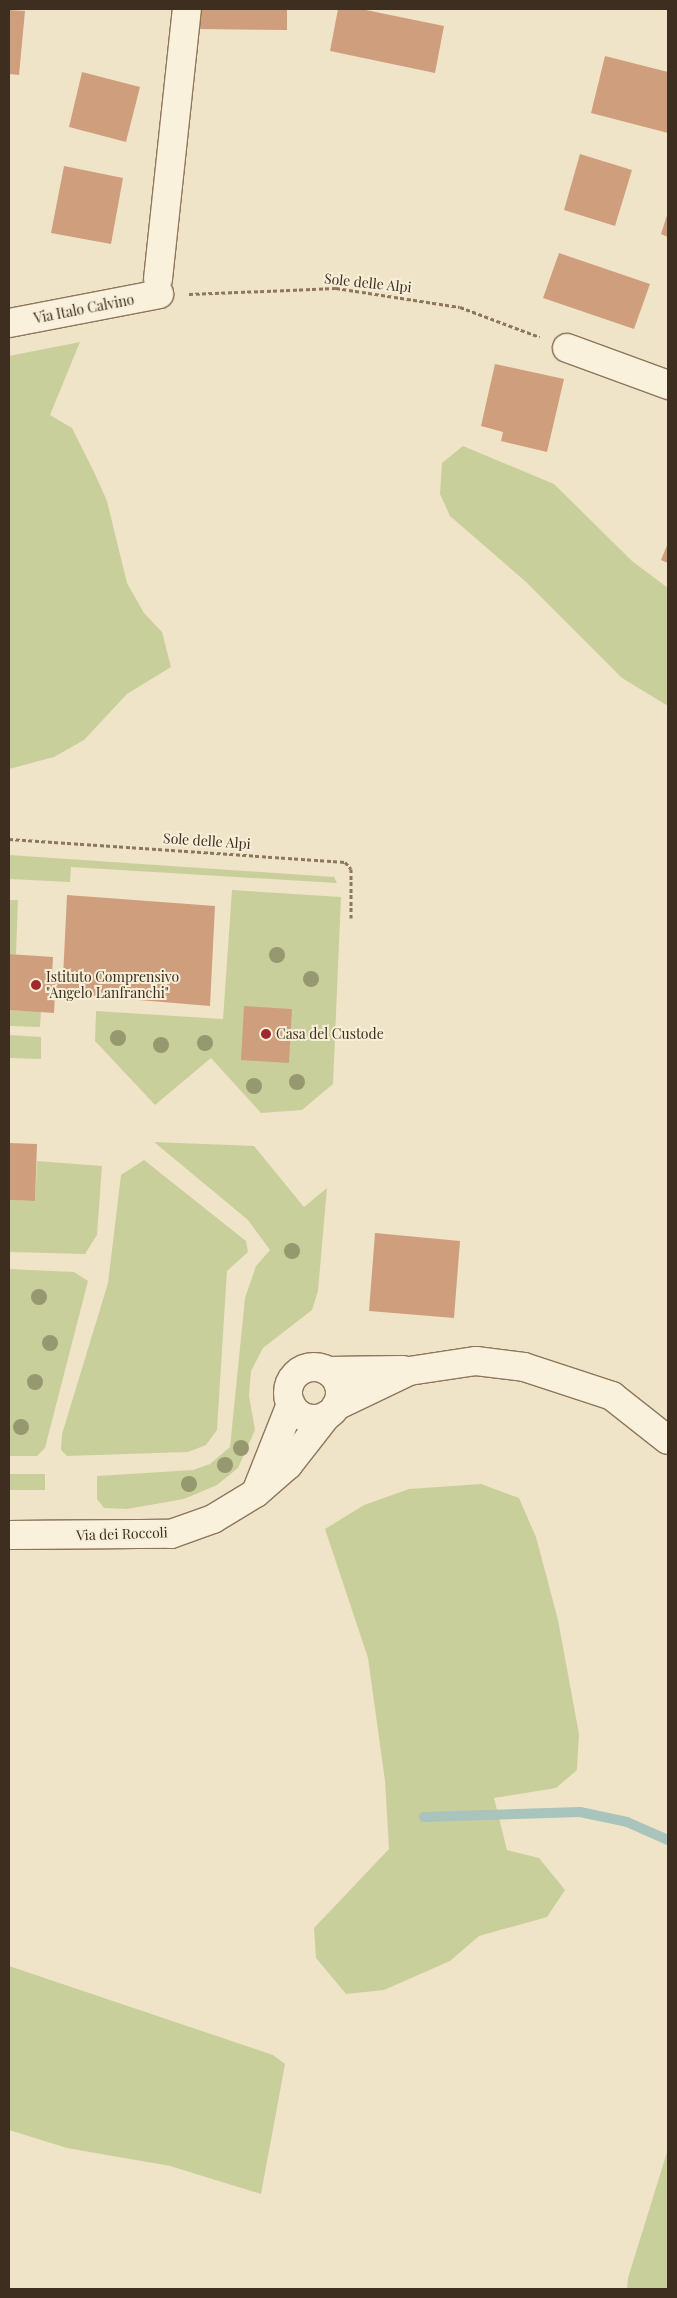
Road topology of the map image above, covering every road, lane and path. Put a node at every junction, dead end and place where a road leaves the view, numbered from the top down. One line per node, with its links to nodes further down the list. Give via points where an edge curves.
1 (187, 9): 2 (street)
2 (159, 286): 3 (street, Via Italo Calvino); 4 (path, Sole delle Alpi, via 336,288 460,308)
3 (9, 324)
4 (566, 348): 5 (street)
5 (668, 385)
6 (9, 839): 7 (path, Sole delle Alpi, via 345,862 350,869)
7 (350, 918)
8 (328, 1371): 9 (street); 10 (street, via 312,1367 296,1374 289,1388); 11 (street, via 340,1391)
9 (409, 1371): 11 (street, Via dei Roccoli); 12 (street, Via dei Roccoli, via 476,1362 568,1379 612,1396)
10 (291, 1404): 11 (street, via 302,1416); 13 (street)
11 (331, 1411): 13 (street, Via dei Roccoli, via 288,1465)
12 (668, 1440)
13 (256, 1493): 14 (street, Via dei Roccoli, via 213,1519 171,1534)
14 (9, 1535)

